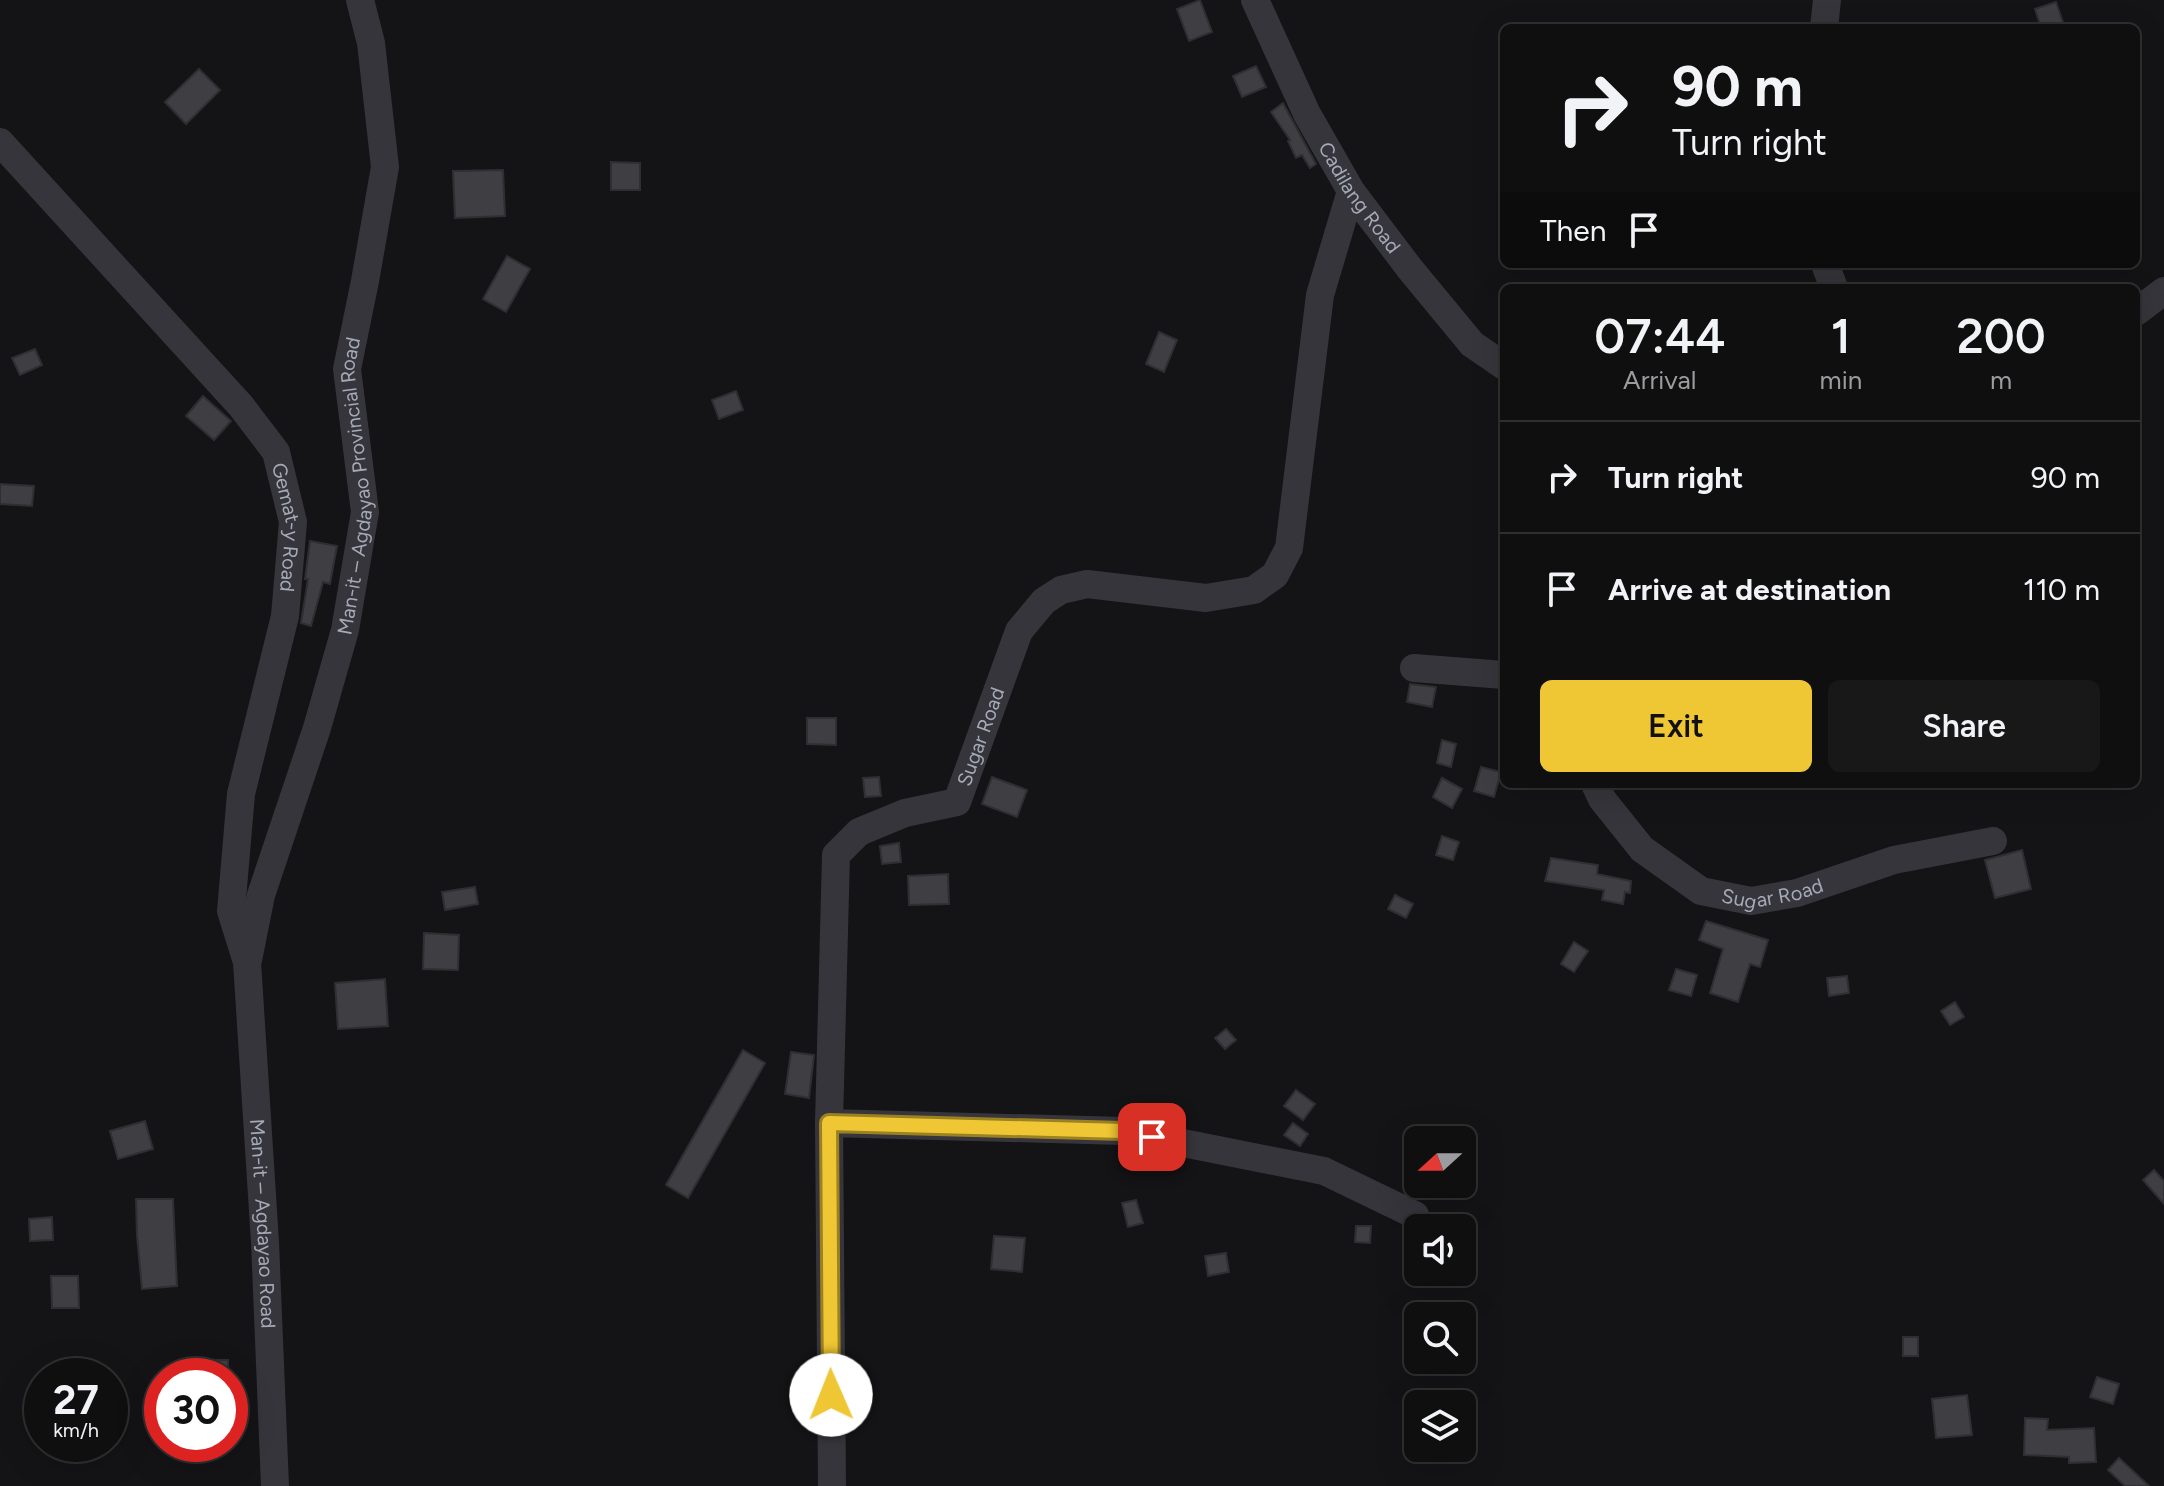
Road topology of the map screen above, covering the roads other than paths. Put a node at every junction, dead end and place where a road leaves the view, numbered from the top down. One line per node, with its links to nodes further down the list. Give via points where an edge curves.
1 (360, 0): 14 (street, Man-it – Agdayao Provincial Road, via 371,43 385,167 347,369 365,512 345,630 261,895)
2 (1255, 0): 6 (street, Cadilang Road, via 1307,114)
3 (1827, 0): 4 (street)
4 (1824, 24)
5 (0, 142): 14 (street, Gemat-y Road, via 241,406 276,452 293,522 285,616 241,794 231,911)
6 (1351, 191): 9 (street, Cadilang Road, via 1472,344); 15 (street, Sugar Road, via 1320,295 1289,548 1275,575 1254,590 1206,598 1087,584 1061,590 1044,601 1019,631 957,802 905,813 859,832 836,855)
7 (2164, 291): 8 (street)
8 (2140, 309)
9 (1500, 363)
10 (1414, 668): 11 (street)
11 (1500, 674)
12 (1597, 788): 13 (street, Sugar Road, via 1642,849 1701,891 1751,901 1797,893 1894,860)
13 (1993, 841)
14 (247, 962): 17 (street, Man-it – Agdayao Road)
15 (829, 1123): 16 (street, via 1123,1131 1324,1171); 18 (street, Sugar Road)
16 (1413, 1214)
17 (275, 1486)
18 (832, 1486)

